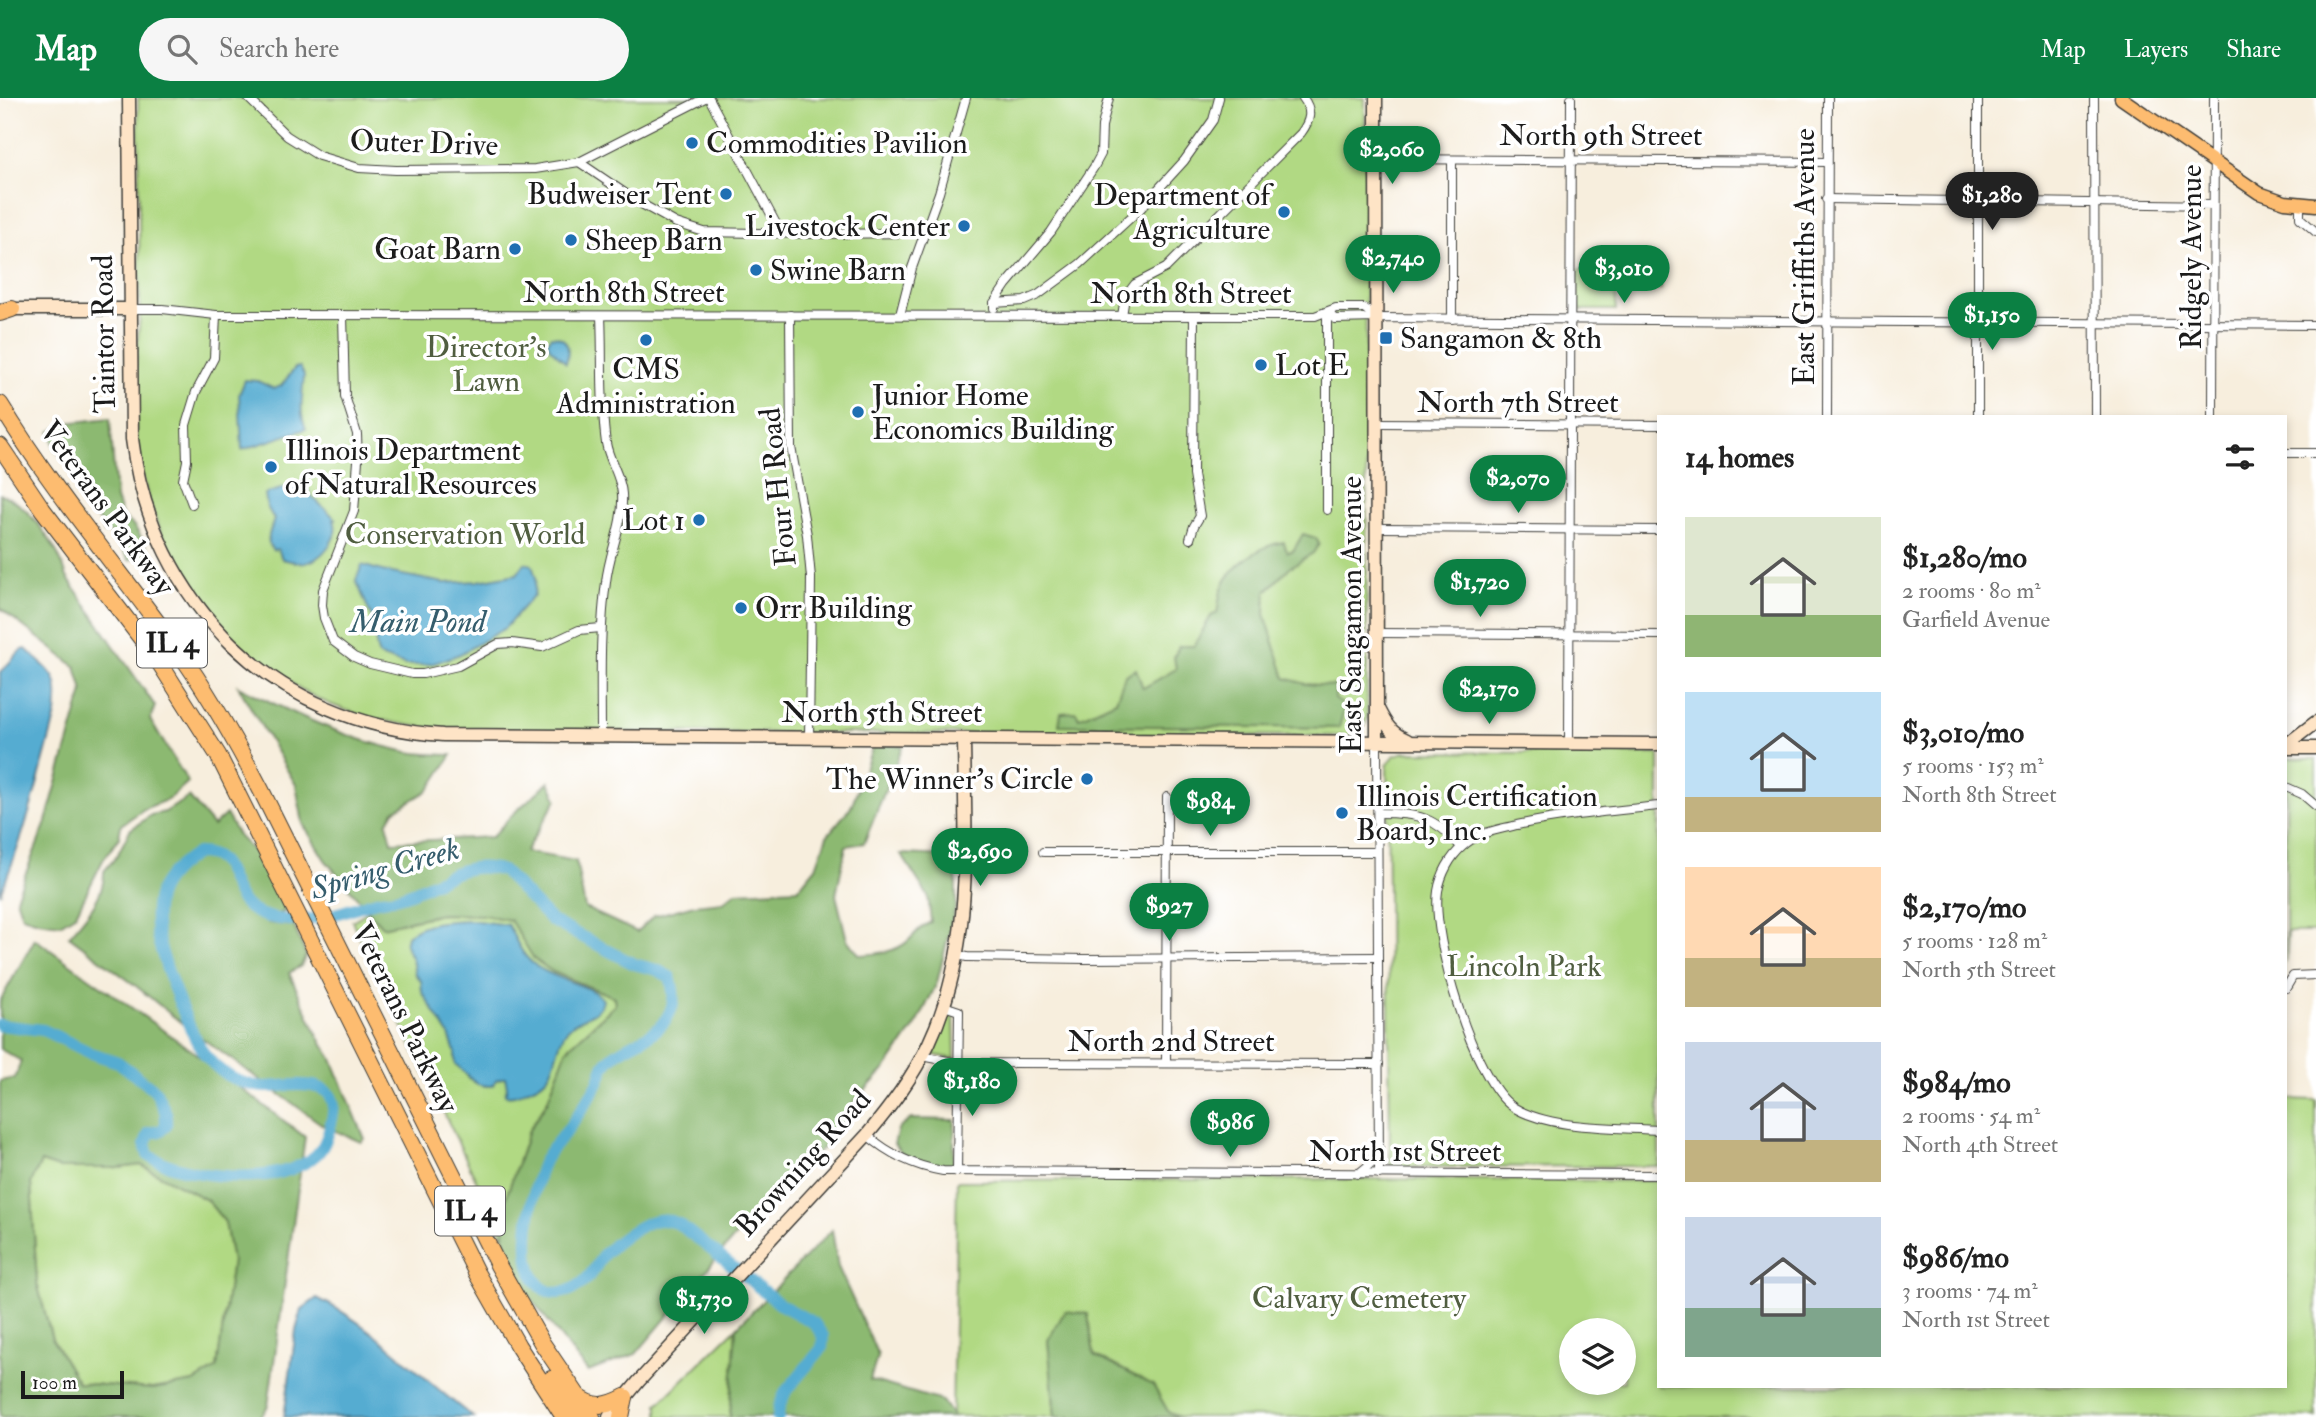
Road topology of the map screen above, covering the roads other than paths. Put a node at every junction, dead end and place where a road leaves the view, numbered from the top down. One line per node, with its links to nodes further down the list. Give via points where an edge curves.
1 (129, 98): 32 (main road, Taintor Road)
2 (248, 98): 20 (street, Outer Drive, via 303,147 359,168 536,169)
3 (707, 98): 20 (street, Outer Drive); 28 (street)
4 (967, 98): 29 (street)
5 (1109, 98): 30 (street, via 1101,153 1094,167 1051,232)
6 (1219, 98): 30 (street, via 1213,120 1184,161 1080,264 1038,295)
7 (1303, 98): 40 (street, via 1310,116 1301,134 1166,268 1135,284 1125,297)
8 (1376, 98): 15 (main road, East Sangamon Avenue)
9 (1571, 98): 17 (street)
10 (1828, 98): 18 (street, East Griffiths Avenue)
11 (1978, 98): 22 (street)
12 (2094, 98): 23 (street)
13 (2121, 98): 19 (main road)
14 (2214, 98): 19 (street, Ridgely Avenue)
15 (1376, 159): 16 (street, North 9th Street); 42 (main road, East Sangamon Avenue)
16 (1452, 161): 17 (street, North 9th Street); 43 (street)
17 (1571, 161): 18 (street, North 9th Street); 44 (street)
18 (1827, 162): 21 (street, East Griffiths Avenue)
19 (2213, 162): 24 (main road, via 2265,195); 25 (street, Ridgely Avenue)
20 (579, 163): 28 (street, via 688,228)
21 (1826, 199): 22 (street); 45 (street, East Griffiths Avenue)
22 (1978, 202): 23 (street); 46 (street)
23 (2094, 204): 25 (street); 47 (street)
24 (2300, 204): 26 (main road); 27 (street, via 2300,218)
25 (2213, 205): 48 (street, Ridgely Avenue)
26 (2316, 205)
27 (2316, 232)
28 (782, 233): 29 (street)
29 (925, 233): 37 (street)
30 (994, 303): 39 (street)
31 (4, 309): 32 (main road)
32 (130, 309): 34 (street, North 8th Street); 71 (main road, Taintor Road, via 134,454 149,517)
33 (1327, 313): 41 (street, North 8th Street); 42 (street, North 8th Street, via 1336,308 1364,308); 66 (street)
34 (216, 315): 35 (street, North 8th Street); 65 (street, via 214,358 186,425 183,480)
35 (343, 315): 38 (street, North 8th Street); 72 (street, via 345,396 357,434 358,461 354,511 323,590 324,618 333,642 370,664 423,674 458,666 498,644 542,647 579,630)
36 (790, 315): 37 (street, North 8th Street); 38 (street, North 8th Street); 80 (street, Four H Road, via 791,447 811,579)
37 (900, 315): 39 (street, North 8th Street)
38 (601, 316): 72 (street, via 607,446 622,496)
39 (994, 316): 40 (street, North 8th Street)
40 (1122, 316): 41 (street, North 8th Street)
41 (1194, 316): 70 (street, via 1193,475 1200,516)
42 (1377, 317): 43 (street, North 8th Street); 57 (main road, East Sangamon Avenue)
43 (1451, 319): 44 (street, North 8th Street)
44 (1570, 320): 45 (street, North 8th Street); 58 (street)
45 (1827, 321): 46 (street, North 8th Street); 52 (street, East Griffiths Avenue)
46 (1977, 322): 47 (street, North 8th Street); 53 (street)
47 (2094, 323): 48 (street, North 8th Street); 54 (street)
48 (2214, 324): 49 (street, North 8th Street); 55 (street, Ridgely Avenue)
49 (2316, 324)
50 (0, 393): 60 (highway)
51 (0, 404): 60 (highway, Veterans Parkway / IL 4)
52 (1826, 415)
53 (1978, 415)
54 (2095, 415)
55 (2213, 415)
56 (0, 416): 62 (highway)
57 (1377, 423): 58 (street, North 7th Street); 67 (main road, East Sangamon Avenue)
58 (1569, 425): 59 (street, North 7th Street); 68 (street)
59 (1657, 425)
60 (15, 428): 62 (highway, Veterans Parkway / IL 4)
61 (0, 446): 117 (highway, Veterans Parkway / IL 4, via 184,699 237,792)
62 (27, 447): 119 (highway, Veterans Parkway / IL 4, via 194,675 249,766 498,1265)
63 (2287, 453): 64 (street)
64 (2316, 453)
65 (192, 504)
66 (1327, 510)
67 (1377, 528): 68 (street); 73 (main road, East Sangamon Avenue)
68 (1570, 530): 69 (street); 74 (street)
69 (1657, 530)
70 (1190, 539)
71 (170, 563): 79 (main road, North 5th Street, via 205,616 247,659 291,690 344,715 428,734)
72 (601, 628): 79 (street)
73 (1377, 633): 74 (street); 76 (main road, East Sangamon Avenue)
74 (1569, 634): 75 (street); 86 (street)
75 (1657, 635)
76 (1376, 705): 83 (main road, via 1367,730); 84 (main road, East Sangamon Avenue); 85 (main road, via 1391,732)
77 (2316, 722): 78 (main road)
78 (2311, 729): 81 (main road); 88 (main road); 89 (main road)
79 (601, 737): 80 (main road, North 5th Street)
80 (809, 738): 82 (main road, North 5th Street)
81 (2287, 738)
82 (964, 739): 83 (main road, North 5th Street); 100 (main road, Browning Road, via 963,903)
83 (1344, 741): 84 (main road, North 5th Street)
84 (1377, 741): 85 (main road, North 5th Street); 95 (street, East Sangamon Avenue)
85 (1410, 742): 86 (main road, North 5th Street)
86 (1569, 743): 87 (main road, North 5th Street)
87 (1657, 744)
88 (2287, 745)
89 (2316, 745): 90 (main road)
90 (2287, 746)
91 (2287, 787): 94 (street)
92 (1167, 797): 98 (street)
93 (1657, 806): 96 (street, via 1538,821 1485,833)
94 (2316, 806)
95 (1378, 813): 96 (street, via 1421,816 1444,829); 99 (street, East Sangamon Avenue)
96 (1461, 847): 110 (street, via 1440,883 1438,917 1453,990 1497,1091 1515,1108 1547,1119)
97 (1043, 852): 98 (street)
98 (1167, 852): 99 (street); 101 (street)
99 (1377, 852): 102 (street, East Sangamon Avenue)
100 (958, 955): 101 (street); 105 (main road, Browning Road)
101 (1166, 957): 102 (street); 108 (street)
102 (1378, 957): 109 (street, East Sangamon Avenue)
103 (2316, 975): 104 (street, via 2293,976)
104 (2287, 986)
105 (944, 1006): 106 (main road, Browning Road); 107 (street, via 959,1011)
106 (922, 1056): 107 (street, North 2nd Street); 111 (main road, Browning Road)
107 (958, 1063): 108 (street, North 2nd Street); 113 (street)
108 (1166, 1063): 109 (street, North 2nd Street)
109 (1379, 1064): 112 (street, East Sangamon Avenue)
110 (1657, 1130)
111 (867, 1135): 113 (street, North 1st Street, via 916,1165); 120 (main road, Browning Road)
112 (1379, 1151): 114 (street, East Sangamon Avenue); 115 (street)
113 (957, 1172): 115 (street, North 1st Street)
114 (1379, 1174): 115 (street, North 1st Street); 116 (street, North 1st Street)
115 (1356, 1175)
116 (1657, 1175)
117 (477, 1274): 118 (highway, Veterans Parkway / IL 4); 123 (highway)
118 (527, 1359): 121 (highway, via 529,1374); 122 (highway, Veterans Parkway / IL 4)
119 (576, 1395): 120 (highway, via 597,1406); 124 (highway, Veterans Parkway / IL 4)
120 (625, 1397): 125 (main road, Browning Road); 126 (highway)
121 (557, 1417)
122 (564, 1417)
123 (579, 1417)
124 (592, 1417)
125 (609, 1417)
126 (621, 1417)

